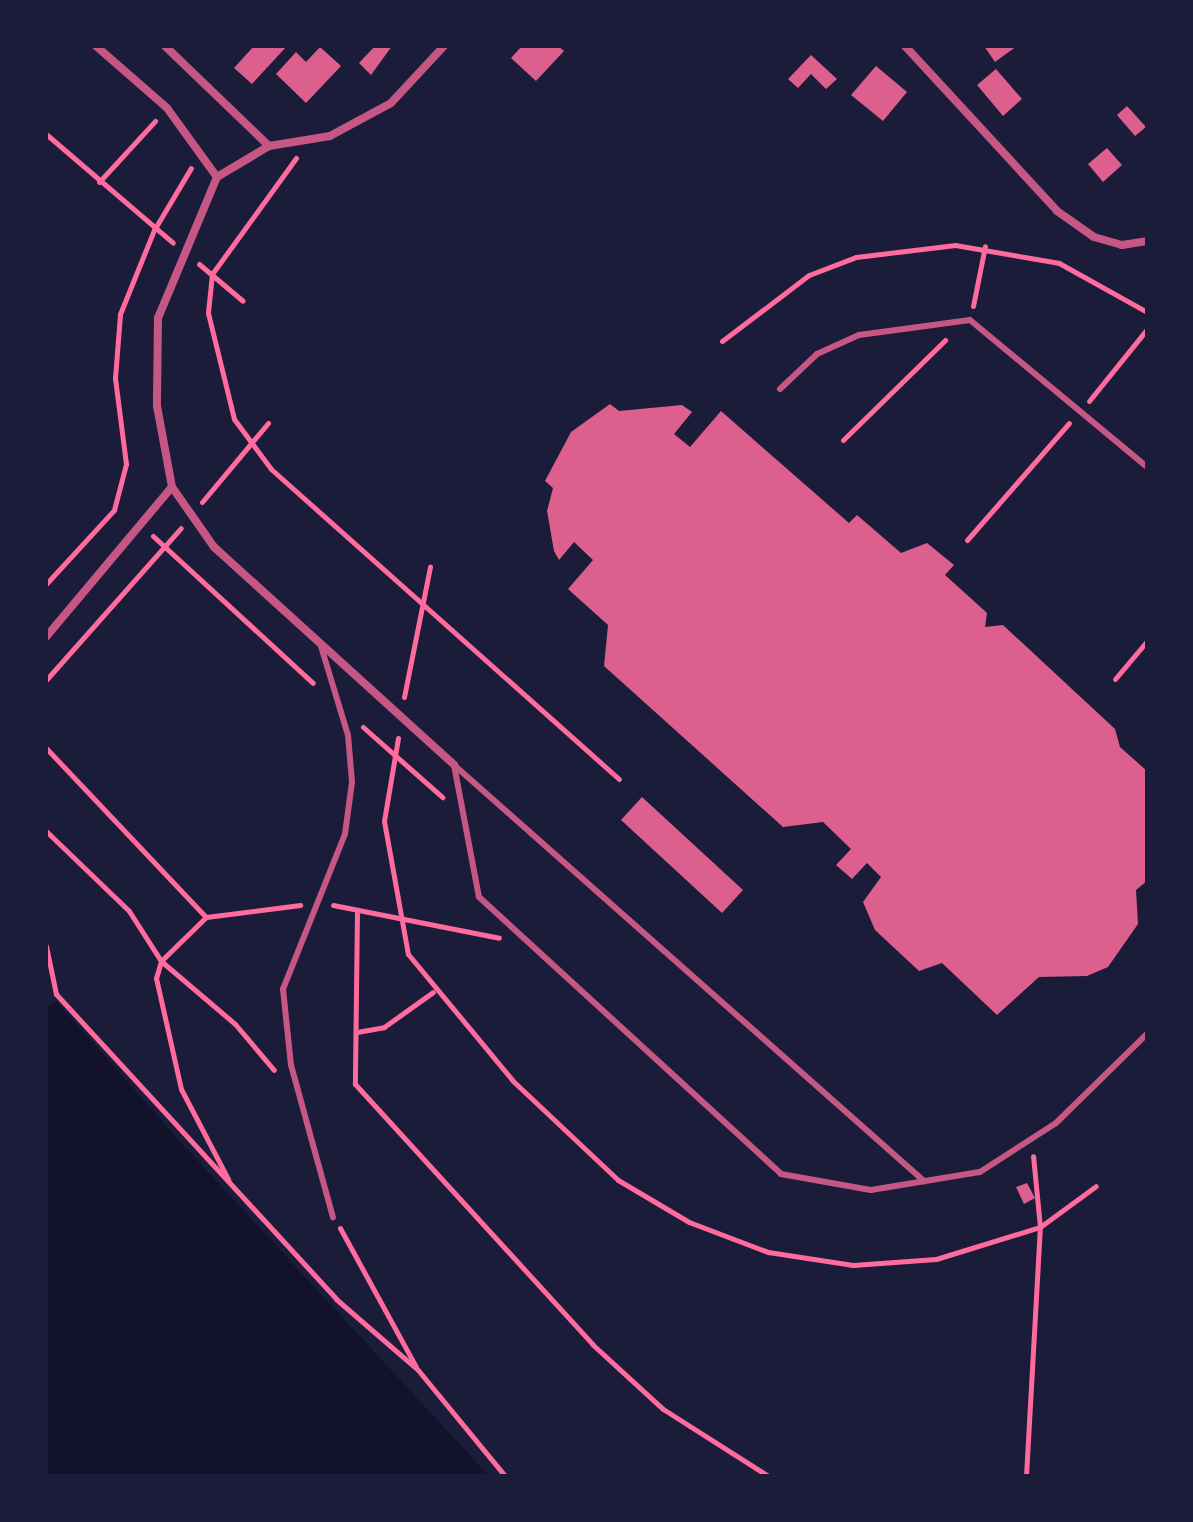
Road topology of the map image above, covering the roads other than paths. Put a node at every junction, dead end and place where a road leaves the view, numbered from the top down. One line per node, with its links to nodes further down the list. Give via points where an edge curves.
1 (96, 46): 6 (street, via 167,108)
2 (165, 46): 5 (street)
3 (444, 46): 5 (street, via 391,103 306,144)
4 (905, 46): 7 (street, via 1057,211 1094,237 1122,245)
5 (269, 146): 6 (street)
6 (217, 177): 10 (street, via 158,318 154,359)
7 (1147, 241)
8 (780, 389): 9 (lane, via 817,354 859,335 970,320 1083,408)
9 (1147, 467)
10 (172, 487): 11 (street); 12 (street, via 187,519)
11 (46, 637)
12 (319, 640): 13 (street); 16 (lane, via 352,782 345,834 321,902 298,940 283,989 299,1097)
13 (454, 765): 15 (lane); 15 (lane, via 479,897 781,1174 871,1190)
14 (1147, 1034): 15 (lane, via 1032,1143 980,1172)
15 (924, 1181)
16 (333, 1217)

